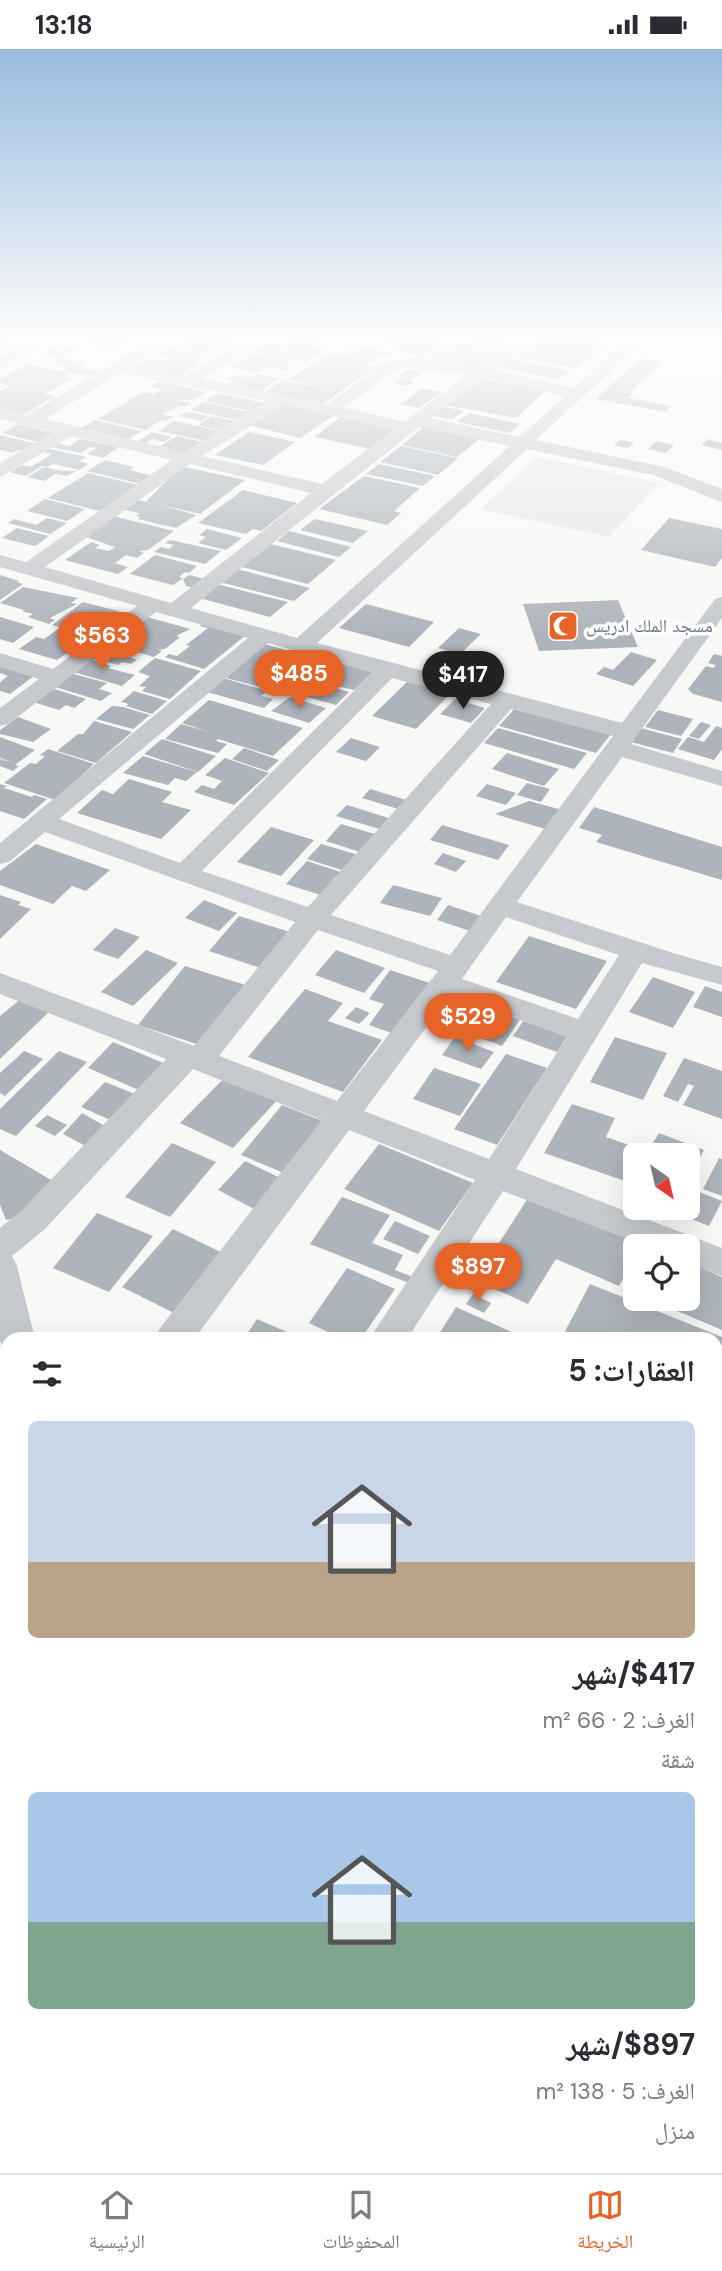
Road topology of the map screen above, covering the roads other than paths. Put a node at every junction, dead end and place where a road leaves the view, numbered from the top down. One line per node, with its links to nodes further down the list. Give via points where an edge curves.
1 (54, 439): 9 (street)
2 (108, 439): 8 (street)
3 (217, 439): 8 (street)
4 (393, 439): 10 (street)
5 (496, 439): 7 (street)
6 (528, 439): 7 (street)
7 (523, 444): 11 (street, via 658,471); 18 (street)
8 (187, 458): 10 (street); 13 (street)
9 (0, 471)
10 (326, 491): 16 (street)
11 (722, 496)
12 (0, 561): 13 (street)
13 (29, 569): 15 (street)
14 (722, 603): 24 (street)
15 (153, 604): 16 (street); 21 (street)
16 (175, 610): 17 (street)
17 (263, 636): 18 (street); 26 (street)
18 (301, 646): 20 (street)
19 (0, 660): 21 (street)
20 (387, 670): 22 (street); 28 (street)
21 (56, 677): 23 (street)
22 (506, 701): 24 (street); 30 (street)
23 (0, 719)
24 (622, 740): 25 (street); 29 (street)
25 (722, 779)
26 (22, 829): 27 (street); 28 (street)
27 (0, 856)
28 (184, 874): 30 (street)
29 (500, 906): 31 (street); 32 (street)
30 (313, 918): 32 (street); 36 (street)
31 (636, 950): 33 (street); 35 (street)
32 (450, 975): 35 (street); 37 (street)
33 (722, 976)
34 (0, 983): 36 (street)
35 (585, 1032): 38 (street)
36 (194, 1057): 37 (street); 40 (street, via 33,1220)
37 (343, 1117): 38 (street); 45 (street)
38 (496, 1175): 39 (street); 46 (street)
39 (650, 1234)
40 (0, 1247)
41 (700, 1254): 42 (street)
42 (722, 1262)
43 (0, 1266): 44 (street)
44 (15, 1332)
45 (178, 1332)
46 (392, 1332)

